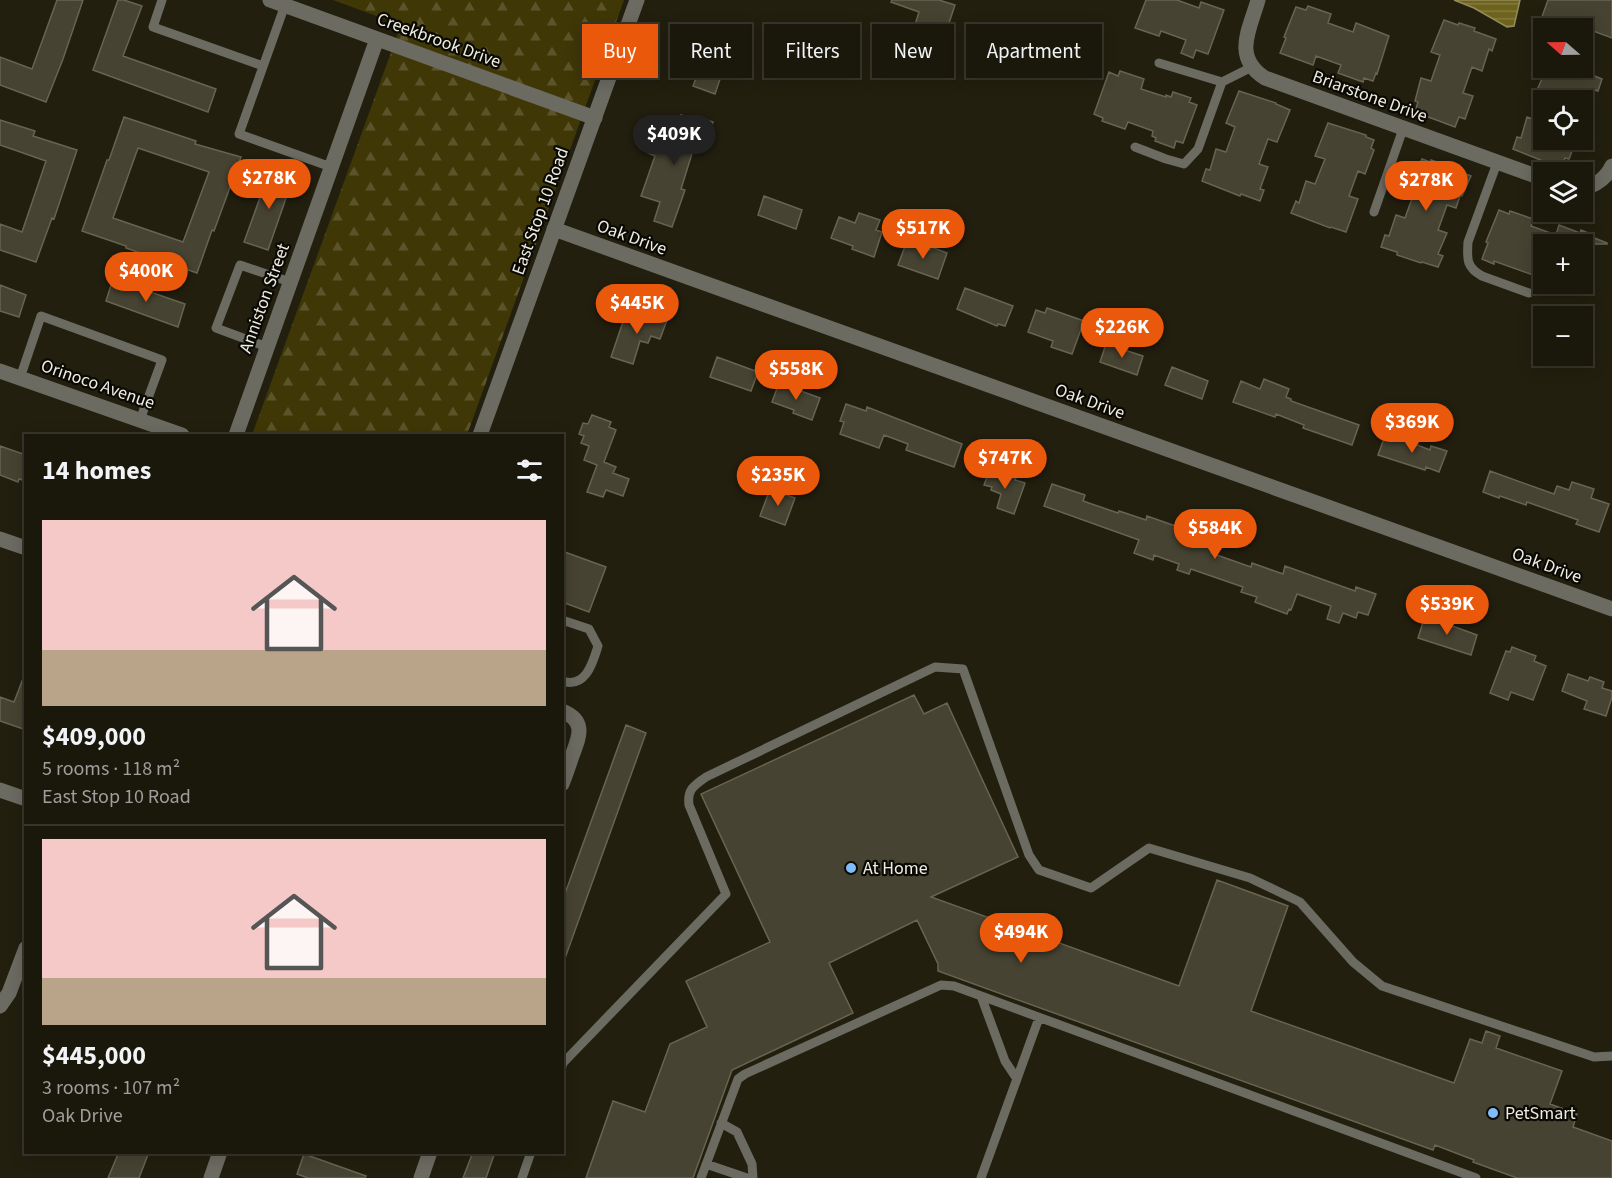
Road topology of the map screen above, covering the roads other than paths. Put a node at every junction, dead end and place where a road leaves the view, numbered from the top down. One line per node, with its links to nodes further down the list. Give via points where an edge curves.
1 (162, 0): 8 (lane, via 153,27)
2 (270, 0): 5 (street, Creekbrook Drive)
3 (638, 0): 11 (street, East Stop 10 Road)
4 (1258, 0): 9 (street, via 1245,44)
5 (285, 5): 6 (street, Creekbrook Drive); 8 (lane)
6 (377, 39): 11 (street, Creekbrook Drive); 16 (street, Anniston Street)
7 (1159, 63): 10 (lane)
8 (263, 66): 16 (lane, via 239,134)
9 (1252, 67): 10 (lane); 12 (street, Briarstone Drive, via 1265,78)
10 (1222, 82): 13 (lane, via 1198,149 1184,164)
11 (595, 118): 20 (street, East Stop 10 Road)
12 (1403, 129): 14 (street, Briarstone Drive); 19 (lane)
13 (1135, 147)
14 (1497, 163): 17 (street, Briarstone Drive); 22 (lane, via 1468,242 1469,265 1482,276)
15 (1612, 166): 18 (street, via 1602,180)
16 (332, 167): 21 (street, Anniston Street)
17 (1533, 175)
18 (1593, 184)
19 (1374, 212)
20 (554, 229): 29 (street, East Stop 10 Road); 32 (street, Oak Drive)
21 (290, 282): 23 (street, Anniston Street); 23 (lane, via 240,265 216,328)
22 (1529, 293)
23 (267, 347): 28 (street, Anniston Street)
24 (0, 371): 25 (street, Orinoco Avenue)
25 (20, 378): 26 (street, Orinoco Avenue); 26 (lane, via 41,316 162,360)
26 (140, 420): 27 (street, Orinoco Avenue)
27 (179, 434)
28 (236, 434)
29 (480, 434)
30 (0, 539): 31 (street)
31 (24, 547)
32 (1612, 609)
33 (564, 621): 34 (lane, via 589,629 598,646 584,678)
34 (564, 682)
35 (564, 712): 36 (street, via 576,721 580,734)
36 (564, 778)
37 (0, 790): 38 (street)
38 (24, 798)
39 (24, 953): 41 (street)
40 (981, 996): 42 (lane); 45 (lane, via 1005,1061); 46 (lane, via 941,985 745,1074 738,1079)
41 (0, 1006)
42 (1039, 1018): 45 (lane); 58 (lane)
43 (1612, 1056): 44 (lane, via 1594,1057 1382,986 1353,962 1300,902 1250,878 1149,848 1091,888 1040,870 1029,855 963,669 935,667 706,777 691,789 689,804 726,894)
44 (564, 1064)
45 (1017, 1079): 57 (lane)
46 (722, 1123): 50 (lane); 56 (lane, via 737,1132 752,1164)
47 (219, 1154): 51 (street)
48 (426, 1154): 52 (street)
49 (530, 1154): 53 (lane)
50 (706, 1164): 54 (lane); 55 (lane)
51 (213, 1177)
52 (421, 1178)
53 (522, 1178)
54 (701, 1178)
55 (747, 1178)
56 (753, 1178)
57 (981, 1178)
58 (1476, 1178)

